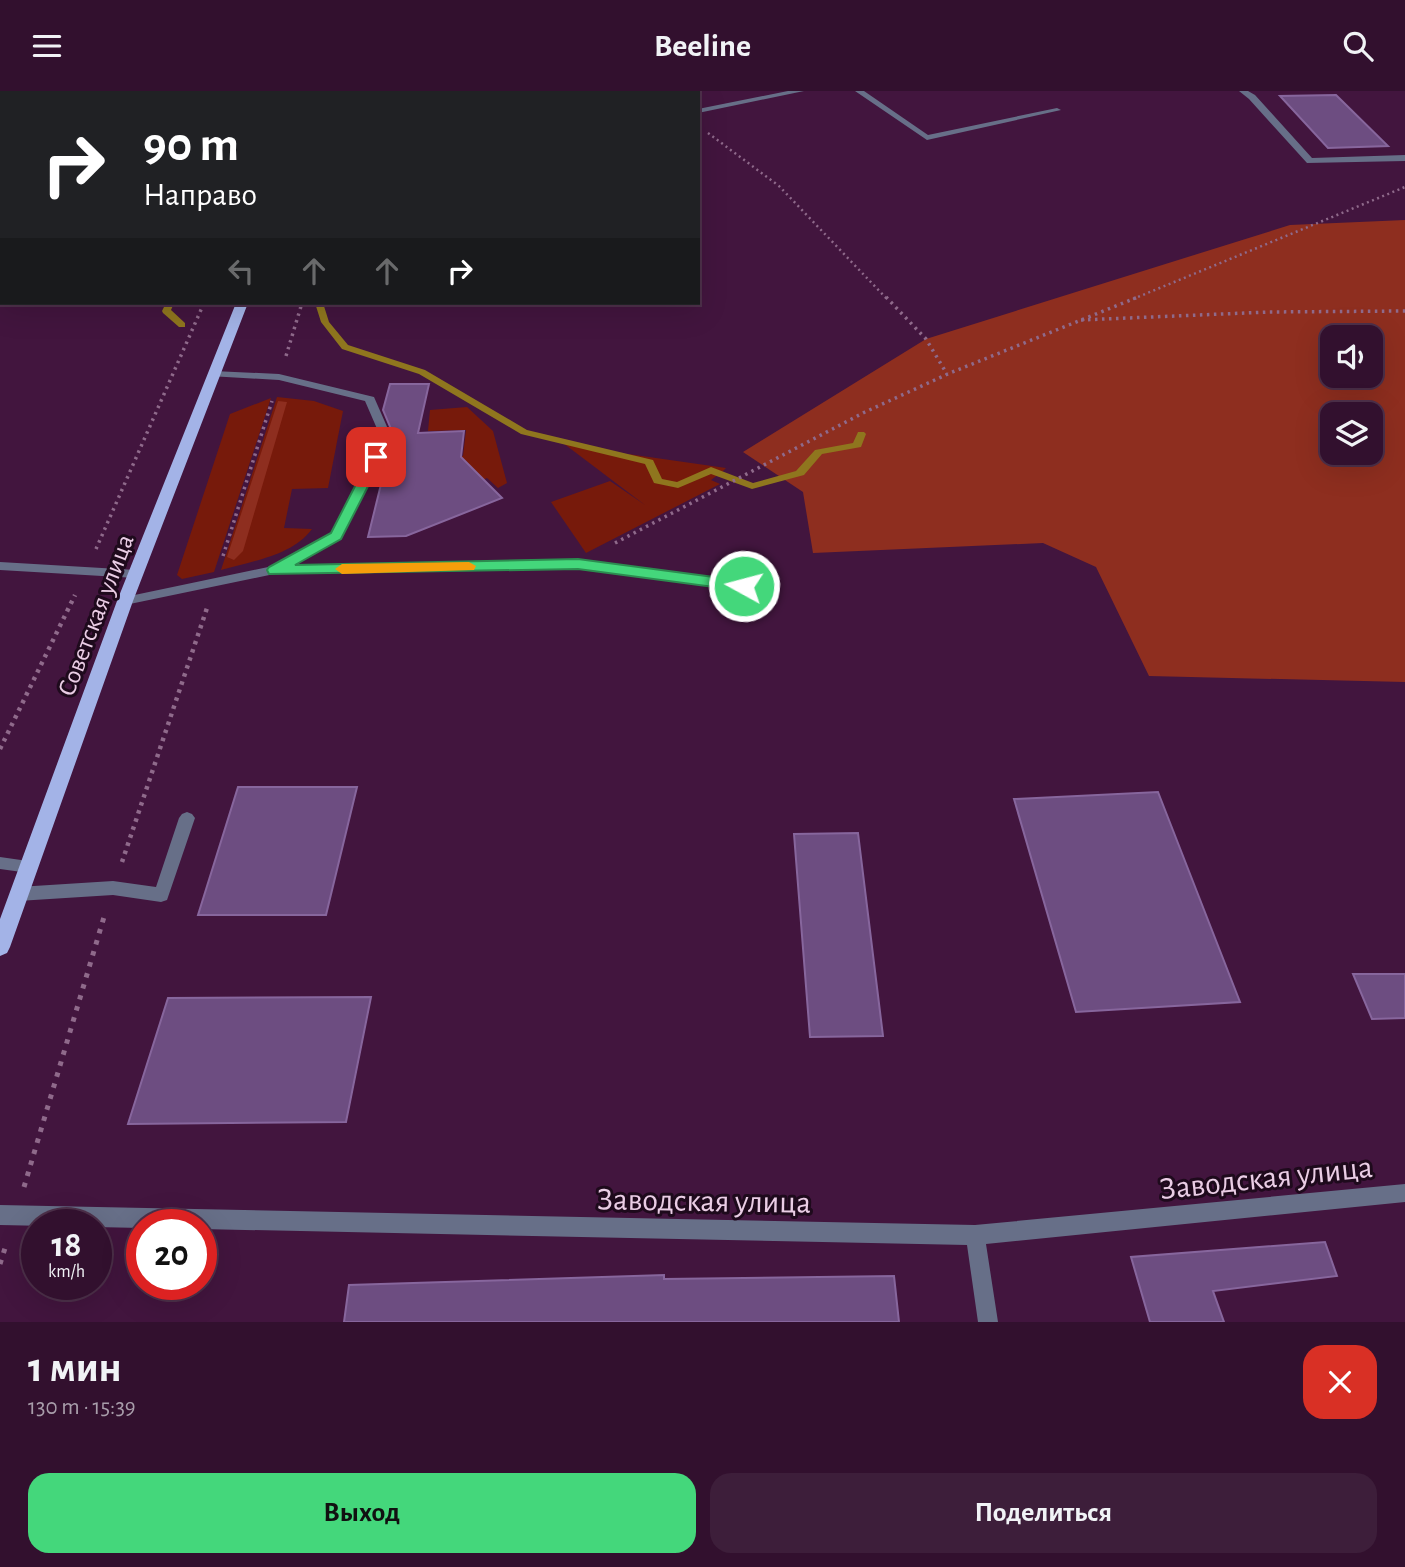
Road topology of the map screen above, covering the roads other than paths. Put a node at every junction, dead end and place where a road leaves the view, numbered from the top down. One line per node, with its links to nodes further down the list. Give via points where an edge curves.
1 (800, 91): 5 (street)
2 (859, 91): 4 (street, via 927,138)
3 (1243, 91): 6 (street, via 1310,161)
4 (1057, 110)
5 (700, 111)
6 (1405, 158)
7 (241, 305): 8 (main road, Советская улица)
8 (213, 375): 9 (street, via 279,377 370,399); 13 (main road, Советская улица)
9 (382, 429)
10 (376, 457): 12 (street, via 336,536)
11 (0, 566): 13 (street)
12 (274, 570): 14 (street, via 578,564); 15 (street)
13 (136, 574): 15 (main road, Советская улица)
14 (744, 586)
15 (125, 600): 18 (main road, Советская улица)
16 (187, 818): 19 (street, via 161,895 113,888)
17 (0, 863): 18 (street)
18 (29, 867): 19 (main road, Советская улица)
19 (18, 894): 20 (main road, Советская улица)
20 (0, 947)
21 (1405, 1193): 23 (street, Заводская улица)
22 (8, 1216): 23 (street, Заводская улица)
23 (975, 1235): 24 (street)
24 (988, 1322)

